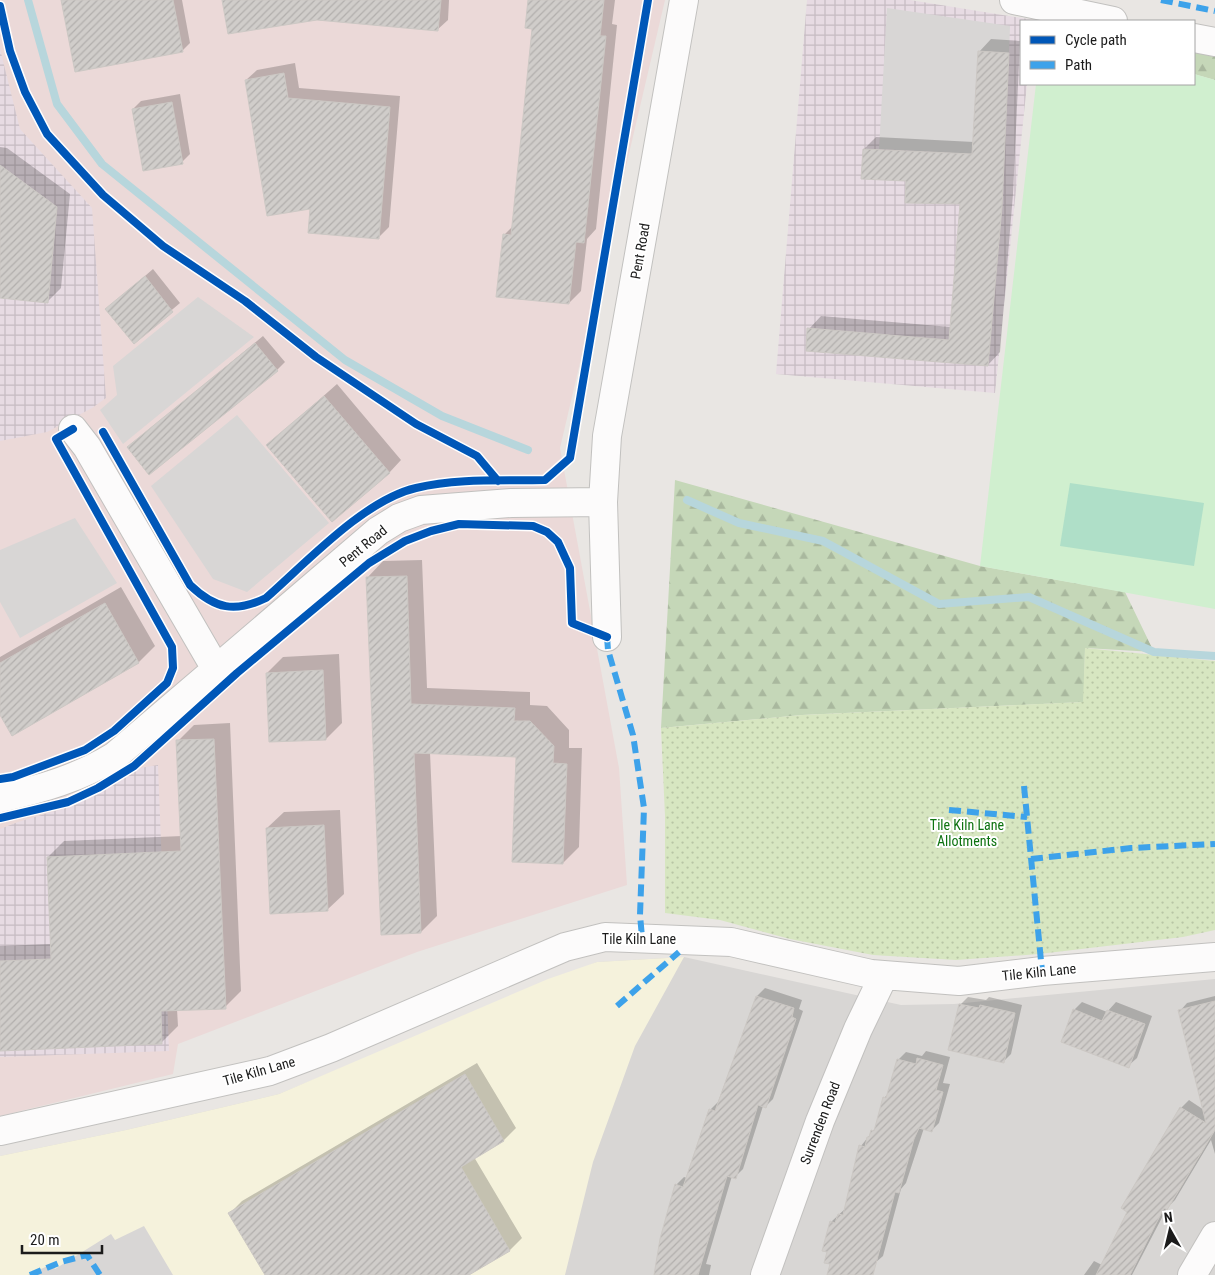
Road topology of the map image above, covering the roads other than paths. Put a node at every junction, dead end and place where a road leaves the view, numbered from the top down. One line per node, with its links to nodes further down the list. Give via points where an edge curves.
1 (684, 0): 7 (street, Pent Road, via 608,436)
2 (1014, 0): 3 (street)
3 (1108, 20)
4 (1195, 38): 5 (street)
5 (1215, 42)
6 (73, 429): 9 (street, via 87,447)
7 (603, 502): 8 (street, Pent Road); 9 (street, Pent Road, via 511,503 421,510 399,518 378,531)
8 (607, 637)
9 (216, 669): 10 (street, Pent Road, via 115,756 91,771 38,790)
10 (0, 798)
11 (1215, 957): 12 (street, Tile Kiln Lane, via 959,980)
12 (884, 974): 13 (street, Tile Kiln Lane, via 731,942 605,937 565,947 270,1071); 15 (street, Surrenden Road, via 820,1121)
13 (0, 1131)
14 (1215, 1236): 16 (street)
15 (766, 1275)
16 (1192, 1275)

